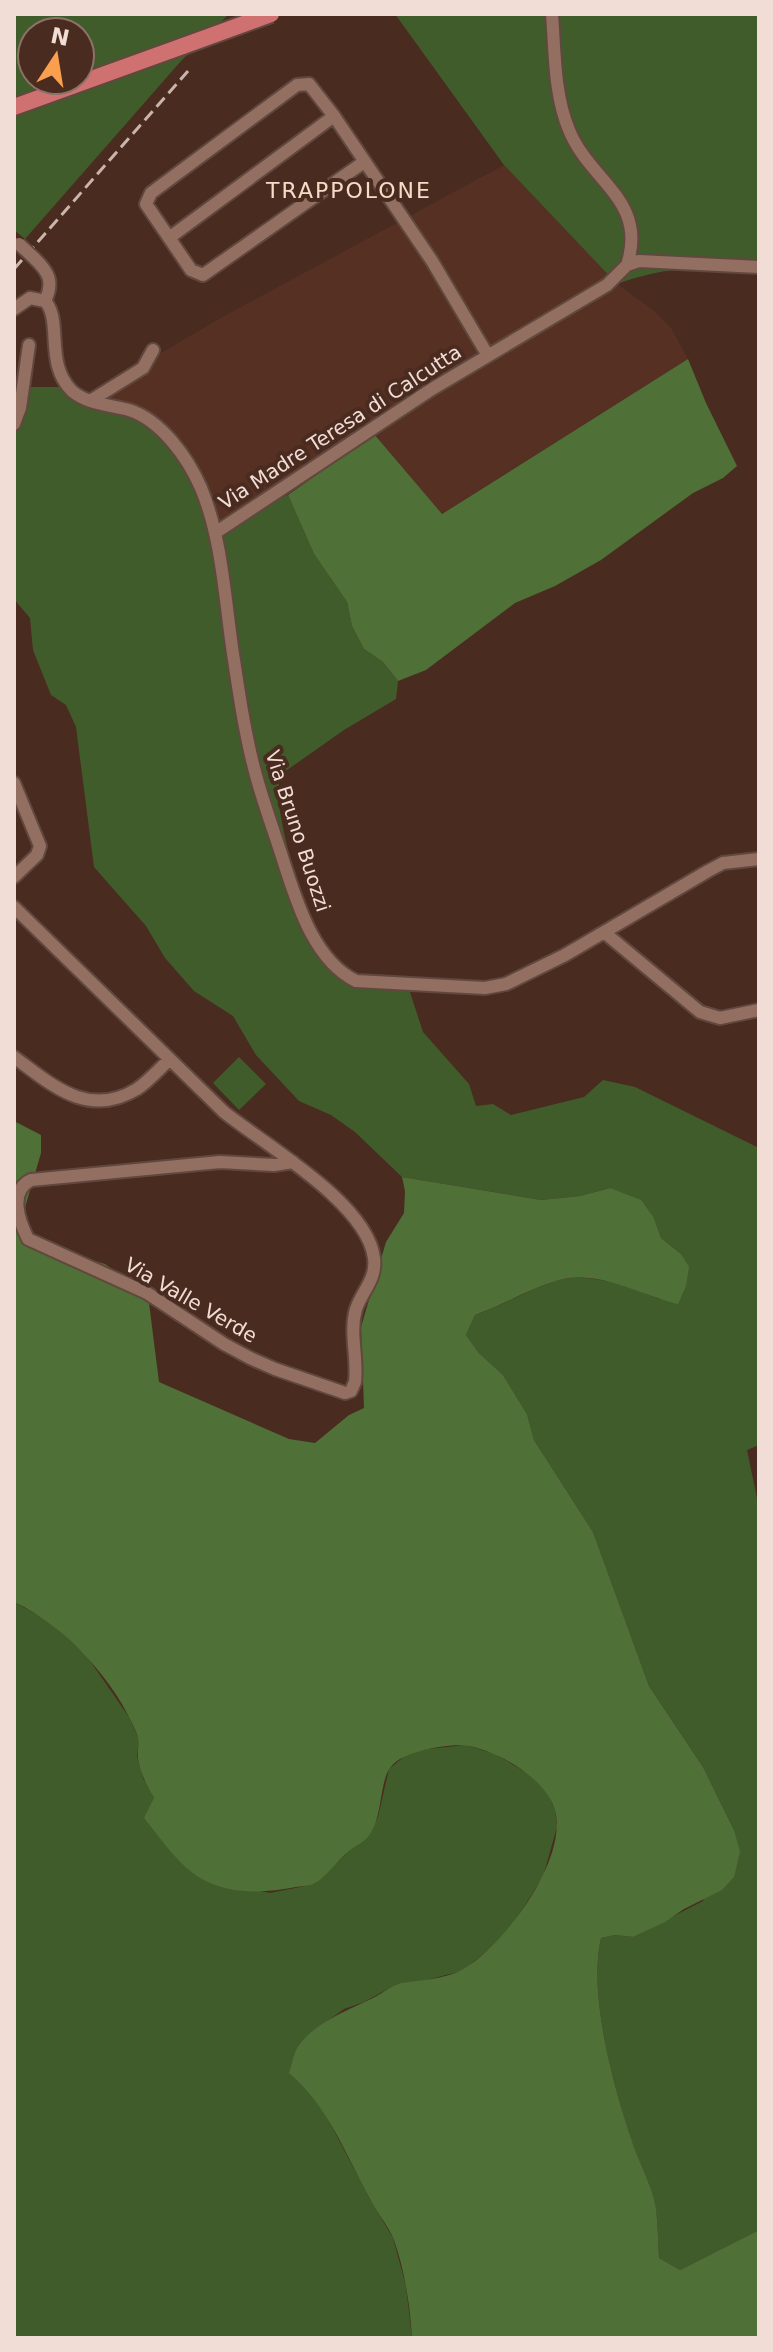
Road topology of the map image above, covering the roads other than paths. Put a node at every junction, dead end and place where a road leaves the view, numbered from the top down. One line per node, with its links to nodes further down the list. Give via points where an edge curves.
1 (272, 14): 3 (main road, bridge)
2 (552, 14): 8 (street, via 563,113 577,147 627,211 632,241)
3 (14, 107)
4 (334, 116): 5 (street, Via Madre Teresa di Calcutta); 6 (street); 6 (street, Via Madre Teresa di Calcutta, via 309,84 297,85 151,193 146,204)
5 (364, 162): 6 (street, Via Madre Teresa di Calcutta, via 203,275 191,270); 14 (street, Via Madre Teresa di Calcutta)
6 (169, 238)
7 (16, 242): 10 (street, Via Bruno Buozzi, bridge, via 47,271 50,290)
8 (627, 265): 9 (street, via 654,260); 14 (street, Via Madre Teresa di Calcutta, via 597,292)
9 (759, 267)
10 (45, 301): 11 (street, via 30,298); 15 (street, Via Bruno Buozzi, via 52,314 59,371 75,393)
11 (14, 309)
12 (29, 345): 16 (street)
13 (153, 350): 15 (street, via 143,368)
14 (487, 354): 17 (street, Via Madre Teresa di Calcutta)
15 (90, 401): 17 (street, Via Bruno Buozzi, via 133,412 170,440 200,486)
16 (14, 424)
17 (215, 533): 22 (street, Via Bruno Buozzi, via 257,781 294,892 333,964 356,981 485,988 527,975)
18 (14, 783): 20 (street, via 40,846)
19 (759, 859): 22 (street, Via Bruno Buozzi, via 723,863)
20 (14, 877)
21 (14, 907): 25 (street, Via Valle Verde)
22 (605, 933): 23 (street, via 700,1012 720,1018)
23 (759, 1010)
24 (14, 1057): 25 (street, via 57,1088 89,1101 135,1090)
25 (169, 1060): 26 (street, Via Valle Verde, via 224,1112)
26 (293, 1162): 26 (street, Via Valle Verde, via 352,1216 374,1258 372,1279 354,1318 355,1382 345,1393 250,1358 147,1293 28,1239 20,1214 18,1194 31,1180 220,1162)

